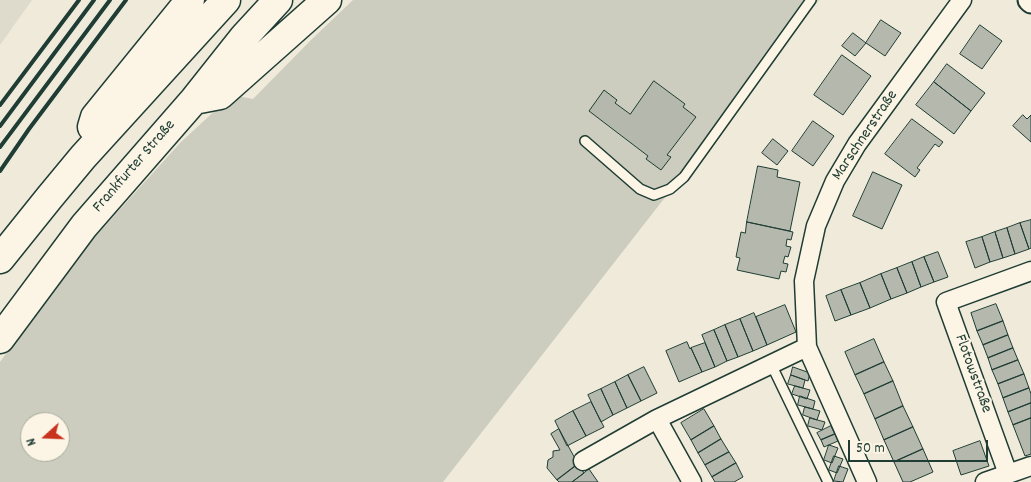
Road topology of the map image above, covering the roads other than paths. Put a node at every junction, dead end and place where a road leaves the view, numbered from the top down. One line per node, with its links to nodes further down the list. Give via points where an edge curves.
1 (190, 0): 9 (highway, via 95,118)
2 (226, 0): 9 (highway)
3 (278, 0): 7 (highway, Frankfurter Straße)
4 (327, 0): 7 (highway, via 220,95)
5 (811, 0): 8 (lane, via 684,177 670,189 654,195 640,190)
6 (962, 0): 13 (street, Marschnerstraße, via 857,144 835,181 816,226 804,281)
7 (194, 100): 12 (highway, Frankfurter Straße, via 84,226)
8 (585, 141)
9 (83, 157): 10 (highway)
10 (0, 259)
11 (1031, 271): 18 (street, Flotowstraße, via 946,302)
12 (0, 339)
13 (807, 347): 14 (street); 21 (street, Marschnerstraße)
14 (771, 364): 15 (street); 20 (lane)
15 (657, 419): 16 (street); 19 (street)
16 (582, 461)
17 (1031, 466): 18 (street)
18 (1008, 474): 22 (street)
19 (692, 482)
20 (828, 482)
21 (867, 482)
22 (985, 482)

